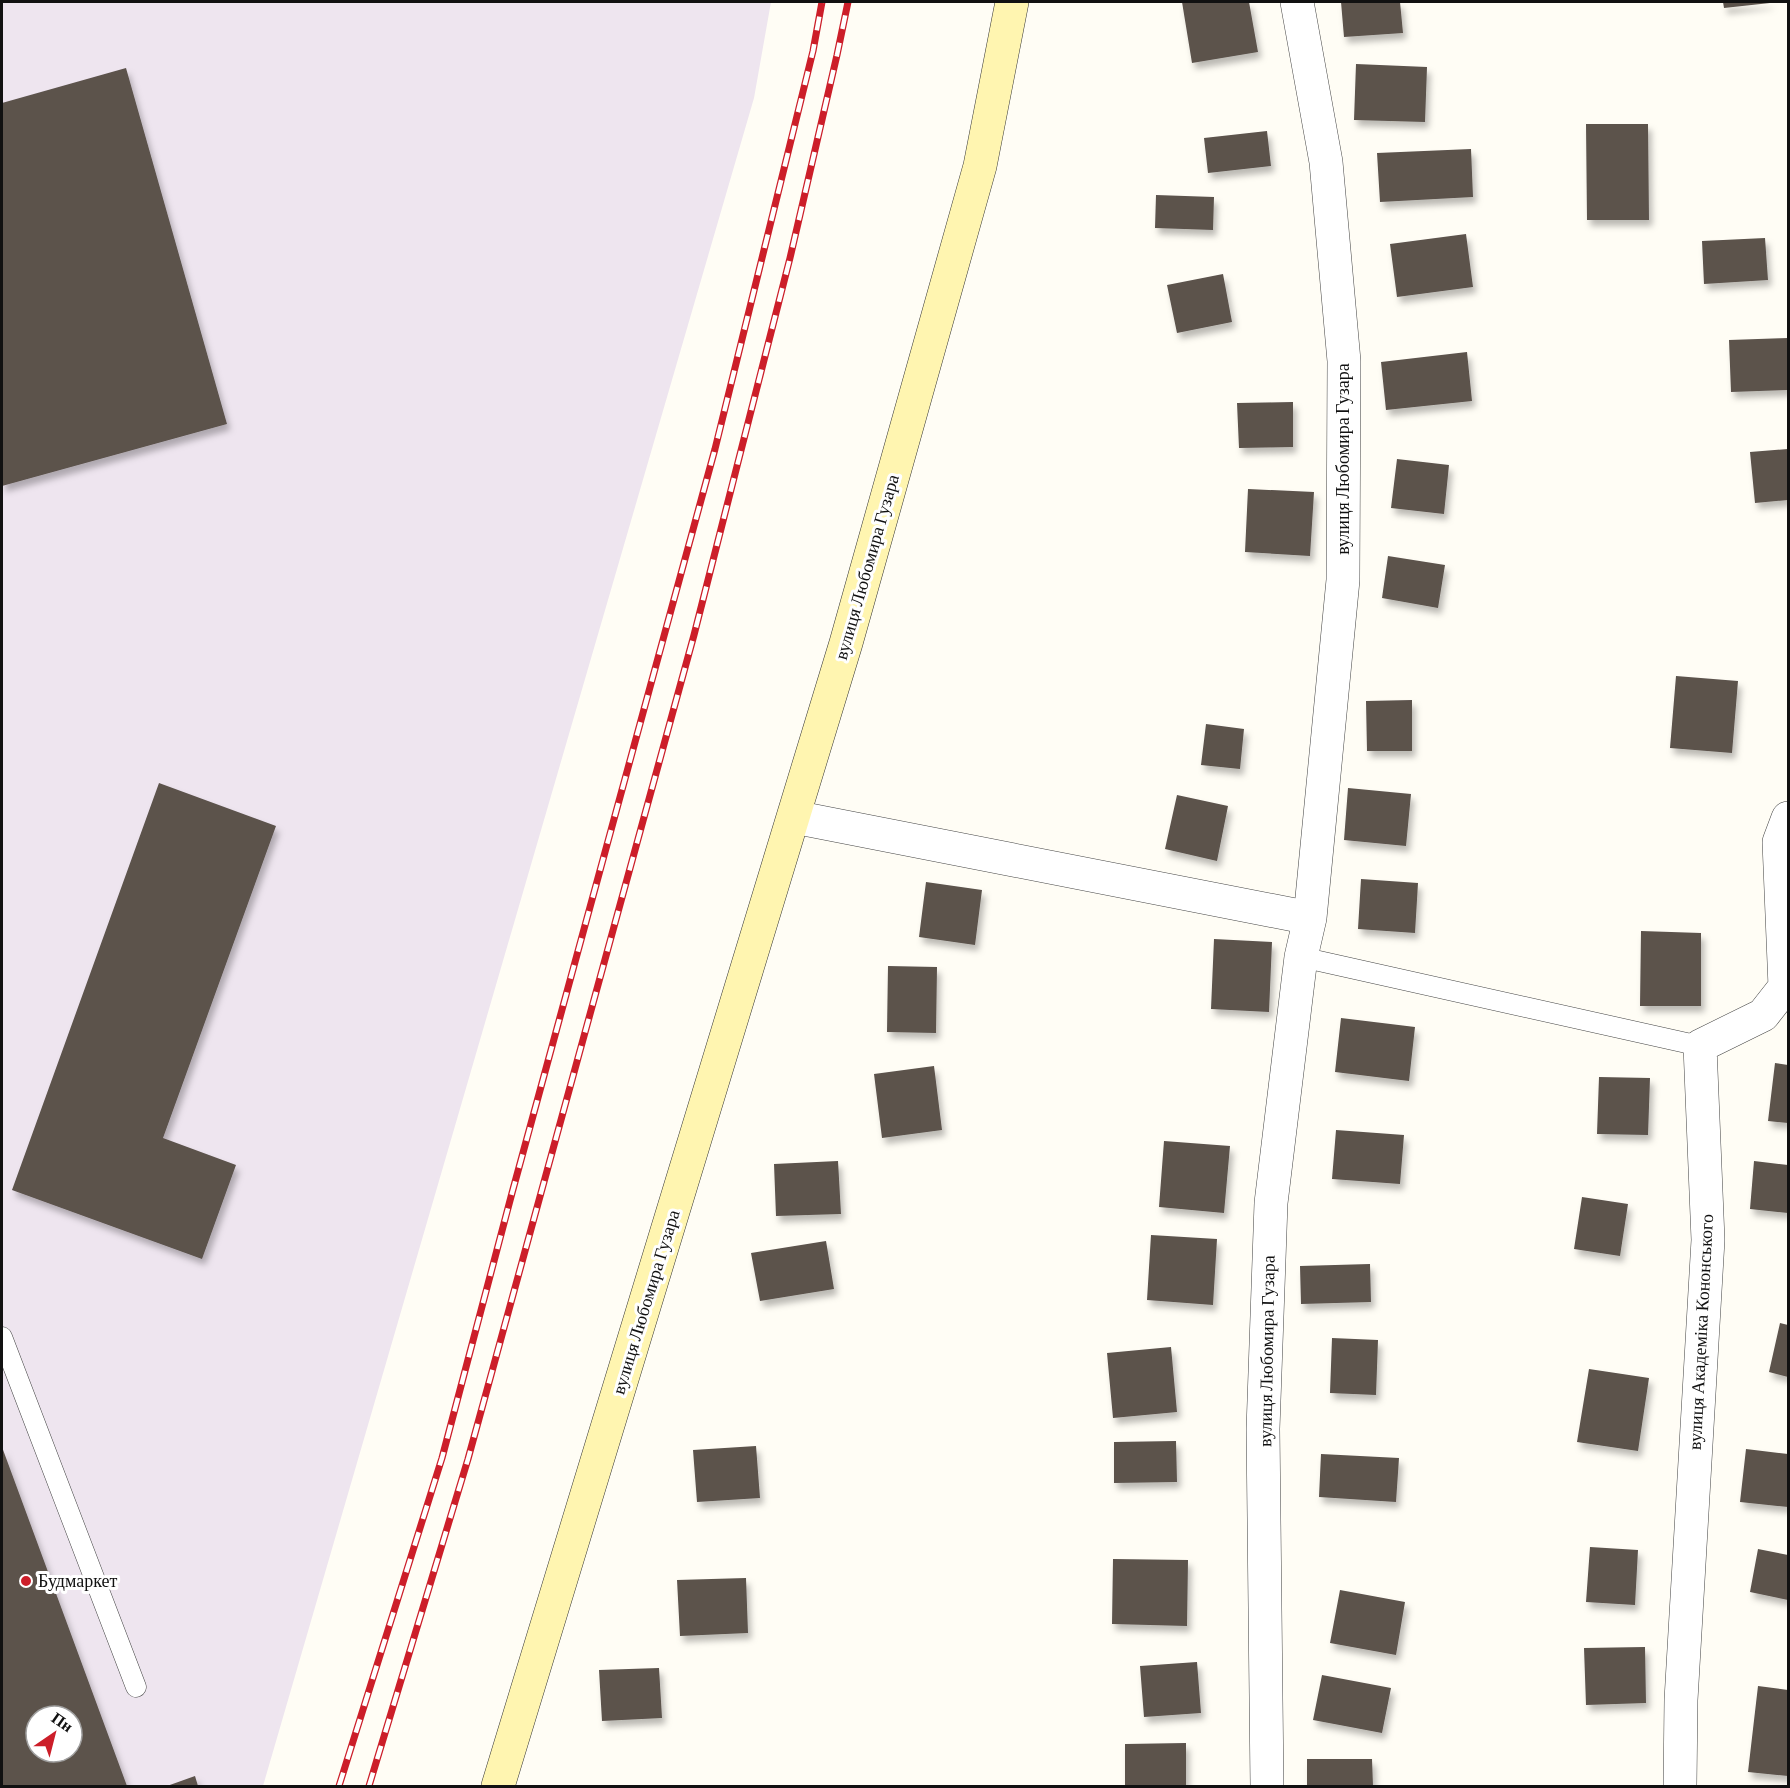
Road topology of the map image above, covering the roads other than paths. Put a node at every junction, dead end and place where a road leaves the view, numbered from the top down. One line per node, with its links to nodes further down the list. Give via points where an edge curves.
1 (1012, 2): 3 (main road, вулиця Любомира Гузара, via 980,166)
2 (1297, 2): 5 (street, вулиця Любомира Гузара, via 1326,162 1344,361 1343,580)
3 (794, 817): 5 (street); 10 (main road, вулиця Любомира Гузара)
4 (1788, 818): 7 (street, via 1779,842 1785,987 1762,1015)
5 (1310, 918): 6 (street, вулиця Любомира Гузара)
6 (1301, 957): 7 (lane); 11 (street, вулиця Любомира Гузара, via 1271,1203 1263,1429)
7 (1700, 1046): 12 (street, вулиця Академіка Кононського, via 1708,1240 1681,1700)
8 (2, 1336): 9 (lane)
9 (136, 1687)
10 (498, 1786)
11 (1268, 1786)
12 (1680, 1786)

